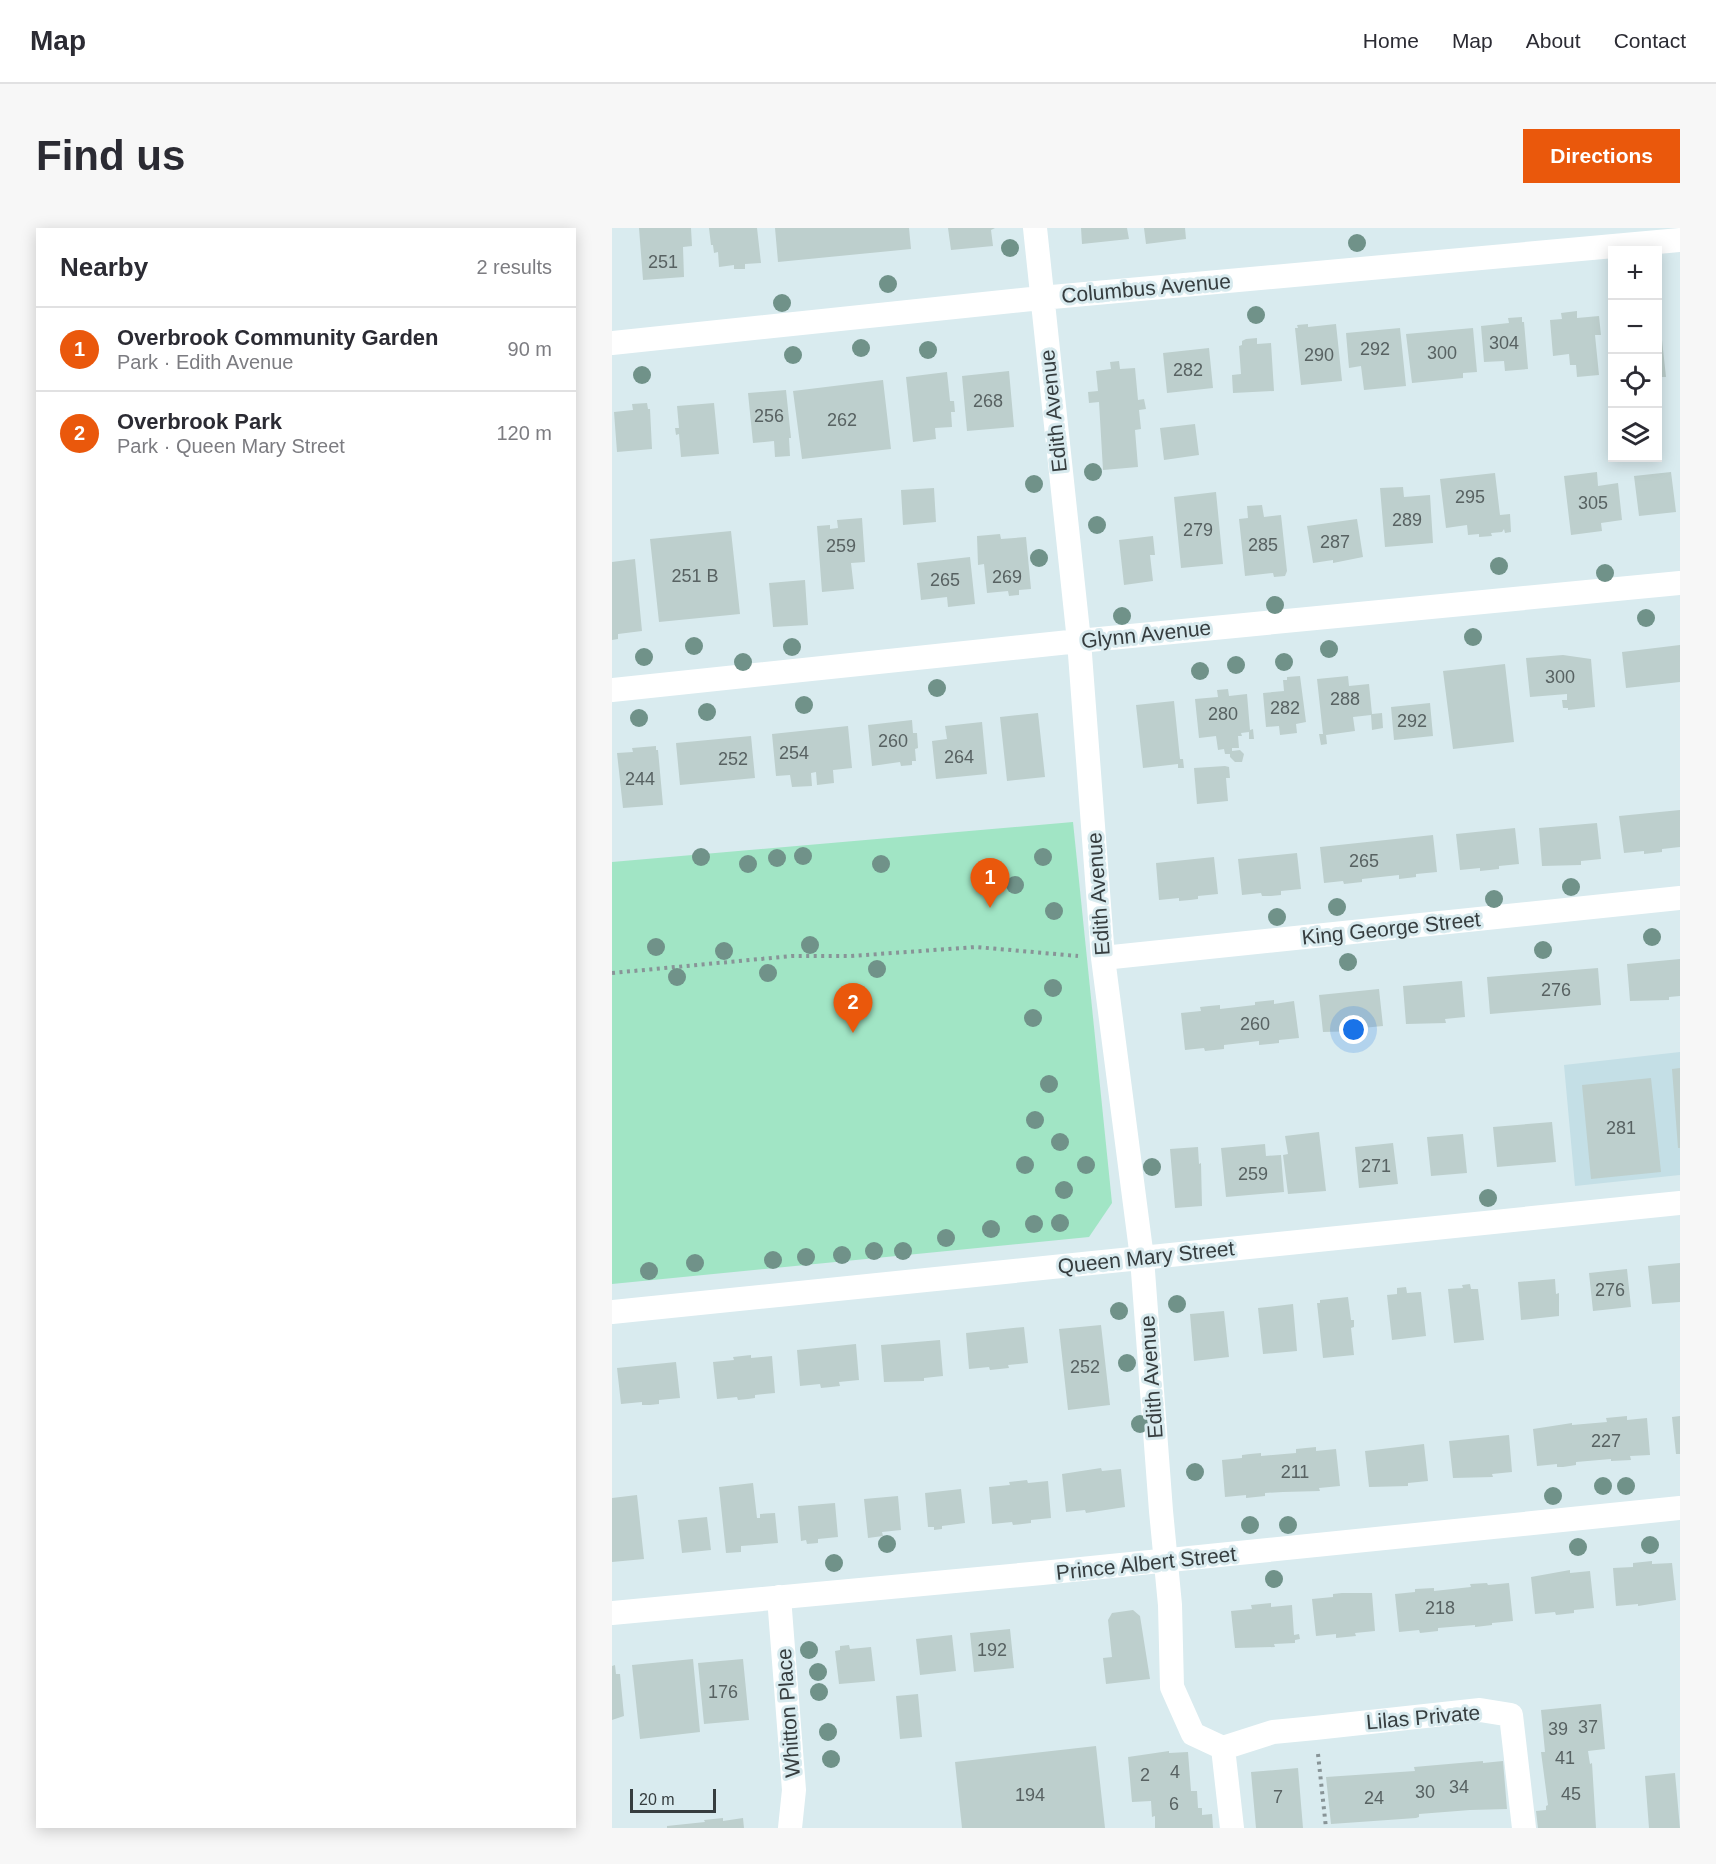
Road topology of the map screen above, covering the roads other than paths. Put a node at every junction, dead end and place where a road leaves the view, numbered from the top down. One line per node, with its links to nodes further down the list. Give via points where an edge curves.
1 (1035, 228): 3 (street, Edith Avenue)
2 (1680, 240): 3 (street, Columbus Avenue)
3 (1041, 298): 4 (street, Columbus Avenue); 6 (street, Edith Avenue)
4 (612, 343)
5 (1680, 583): 6 (street, Glynn Avenue)
6 (1079, 641): 7 (street, Glynn Avenue); 9 (street, Edith Avenue)
7 (612, 690)
8 (1680, 898): 9 (street, King George Street)
9 (1103, 958): 11 (street, Edith Avenue)
10 (1680, 1203): 11 (street, Queen Mary Street)
11 (1143, 1258): 12 (street, Queen Mary Street); 14 (street, Edith Avenue)
12 (612, 1312)
13 (1680, 1508): 14 (street, Prince Albert Street)
14 (1166, 1560): 15 (street, Prince Albert Street); 17 (street, Edith Avenue, via 1172,1687 1193,1734)
15 (779, 1597): 16 (street, Prince Albert Street); 18 (street, Whitton Place, via 794,1790)
16 (612, 1613)
17 (1223, 1748): 19 (street); 20 (street, Lilas Private, via 1273,1732 1480,1710 1511,1715)
18 (790, 1828)
19 (1232, 1828)
20 (1524, 1828)

